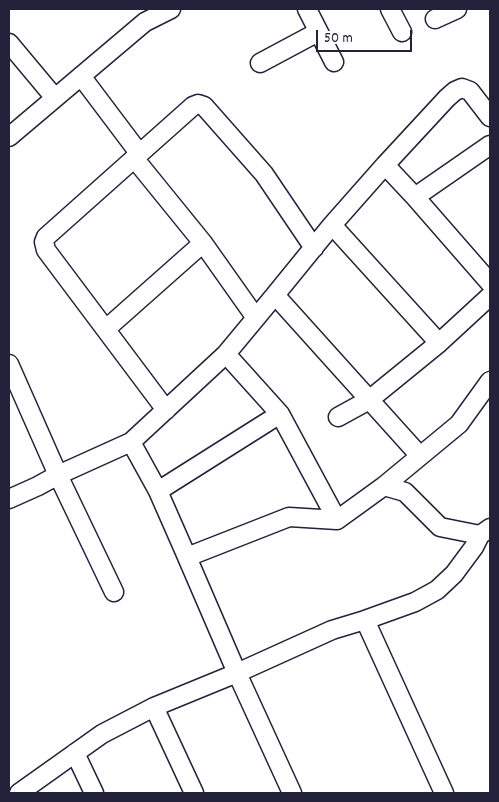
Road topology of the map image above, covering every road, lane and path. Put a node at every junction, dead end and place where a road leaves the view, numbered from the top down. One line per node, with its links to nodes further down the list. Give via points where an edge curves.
1 (170, 9): 11 (street, via 145,22)
2 (307, 9): 6 (street)
3 (390, 9): 7 (street)
4 (457, 9): 5 (street)
5 (435, 19)
6 (318, 32): 9 (street); 10 (street)
7 (402, 32)
8 (9, 43): 12 (street)
9 (334, 62)
10 (260, 63)
11 (81, 76): 12 (street); 16 (street)
12 (55, 98): 14 (street)
13 (490, 117): 17 (street, via 470,91 462,88 455,91)
14 (9, 137)
15 (490, 144): 18 (street)
16 (137, 155): 20 (street); 21 (street, via 193,106 204,106 264,174); 26 (street, via 44,242 46,250)
17 (385, 165): 18 (street); 19 (street)
18 (415, 197): 22 (street)
19 (332, 226): 21 (street); 27 (street)
20 (203, 243): 25 (street); 26 (street)
21 (314, 248): 23 (street)
22 (490, 283)
23 (275, 294): 25 (street); 31 (street)
24 (490, 296): 27 (street)
25 (256, 318): 28 (street)
26 (106, 329): 32 (street)
27 (439, 343): 31 (street)
28 (226, 354): 32 (street); 33 (street)
29 (9, 364): 37 (street)
30 (490, 381): 36 (street, via 459,424)
31 (370, 400): 34 (street); 36 (street)
32 (166, 410): 35 (street)
33 (280, 414): 39 (street); 41 (street)
34 (338, 417)
35 (131, 442): 37 (street); 39 (street)
36 (420, 456): 38 (street)
37 (58, 475): 40 (street); 44 (street)
38 (384, 486): 41 (street); 42 (street, via 405,492 440,527)
39 (158, 491): 43 (street)
40 (9, 499)
41 (337, 520): 43 (street, via 289,517)
42 (485, 532): 45 (street, via 454,574 437,590 415,602)
43 (188, 558): 46 (street)
44 (114, 592)
45 (365, 620): 46 (street, via 332,630); 53 (street)
46 (237, 673): 47 (street); 52 (street)
47 (154, 707): 48 (street, via 102,734); 51 (street)
48 (75, 753): 49 (street); 50 (street)
49 (19, 793)
50 (94, 793)
51 (194, 793)
52 (292, 793)
53 (444, 793)

